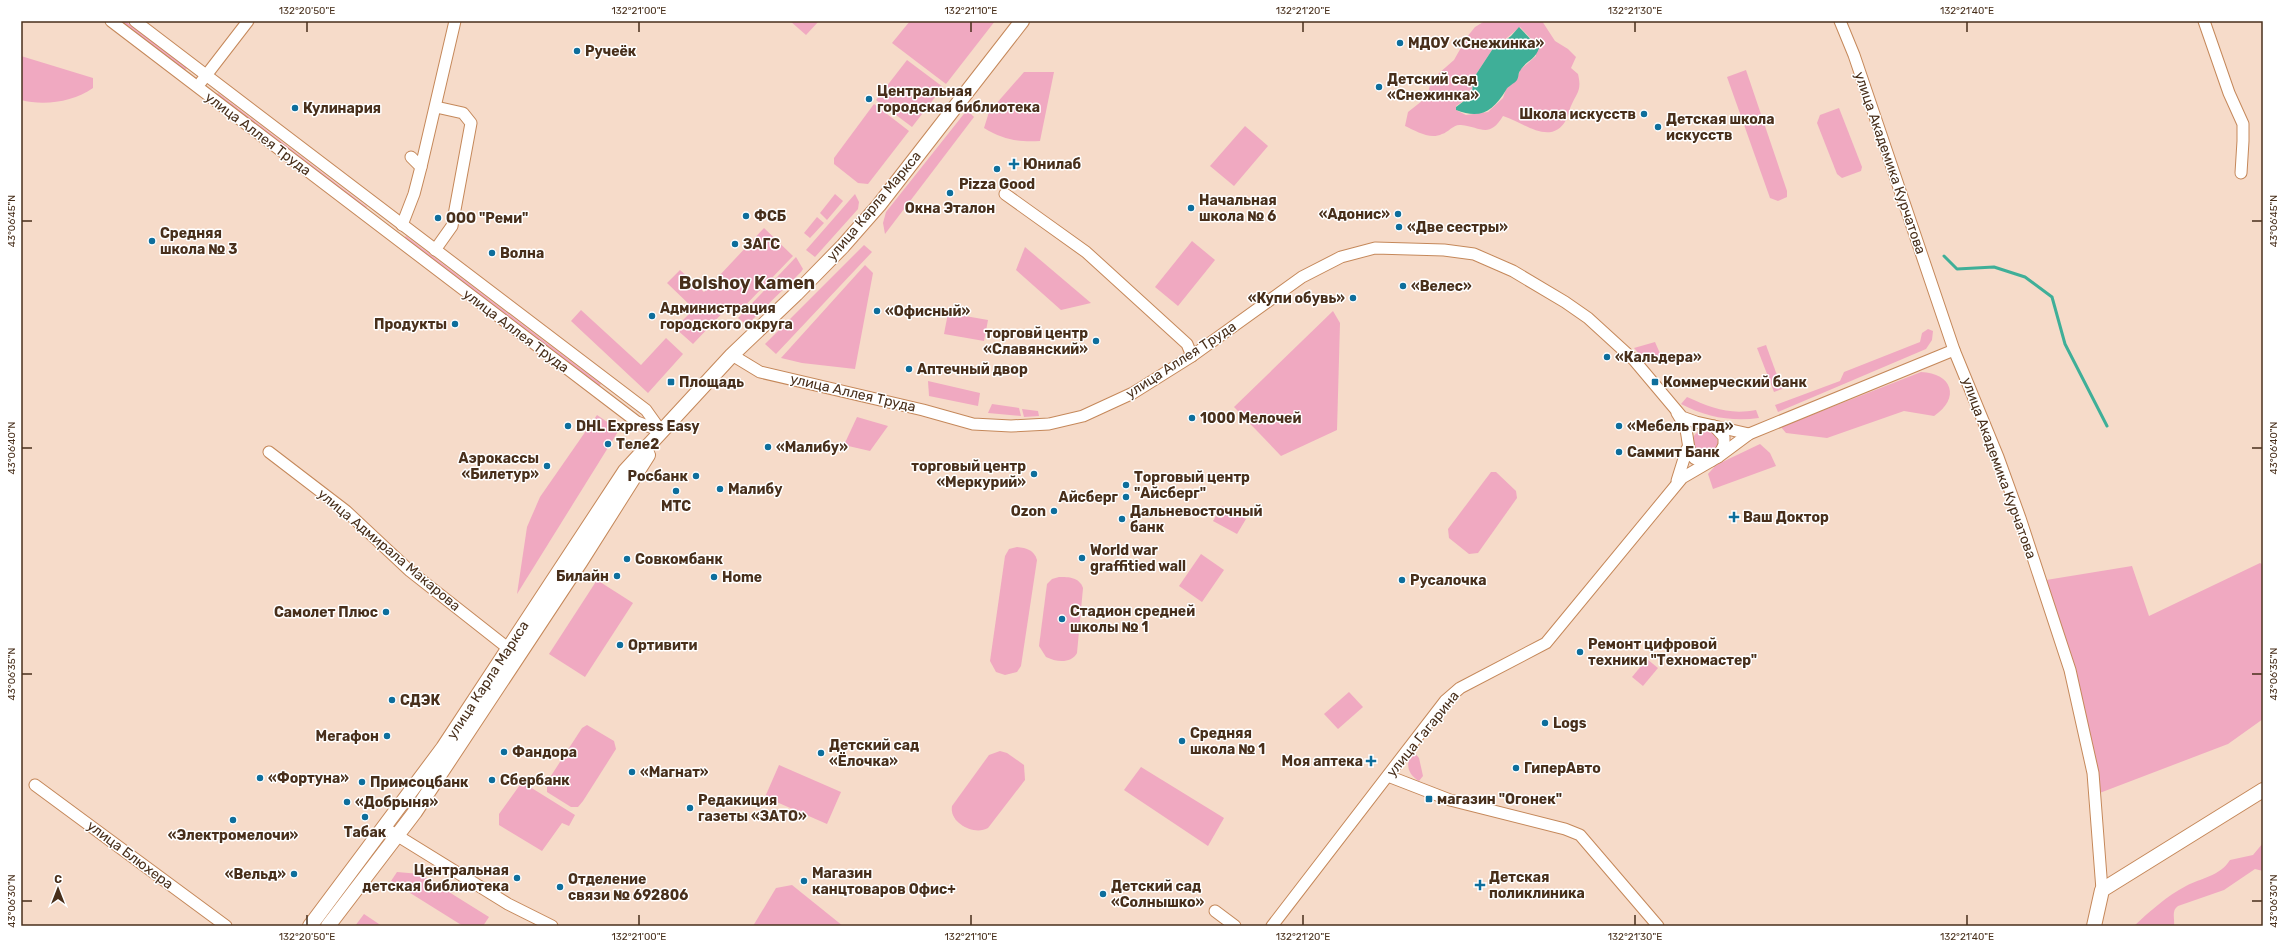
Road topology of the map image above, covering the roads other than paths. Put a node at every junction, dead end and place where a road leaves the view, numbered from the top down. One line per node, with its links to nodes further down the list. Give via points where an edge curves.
1 (110, 21): 9 (street, улица Аллея Труда)
2 (135, 21): 8 (street, улица Аллея Труда)
3 (248, 21): 8 (street)
4 (455, 21): 10 (street)
5 (1022, 21): 18 (main road, улица Карла Маркса, via 879,205 796,294)
6 (1840, 21): 17 (street, улица Академика Курчатова, via 1854,55)
7 (2204, 21): 13 (street, via 2242,124 2244,142)
8 (205, 76): 9 (street); 15 (street, улица Аллея Труда)
9 (197, 87): 22 (street, улица Аллея Труда, via 637,422)
10 (436, 107): 12 (street); 16 (street, via 463,113 471,123 452,226)
11 (411, 157): 12 (street)
12 (421, 167): 15 (street)
13 (2241, 173)
14 (1005, 194): 19 (street, via 1086,252 1187,344)
15 (402, 224): 16 (street, улица Аллея Труда)
16 (435, 250): 22 (street, улица Аллея Труда, via 646,410)
17 (1954, 350): 23 (street); 34 (street, улица Академика Курчатова, via 1998,456 2070,670 2093,773)
18 (732, 355): 19 (street, улица Аллея Труда, via 760,372 973,424 1012,426 1049,424 1083,416 1133,393); 22 (main road, улица Карла Маркса)
19 (1192, 356): 20 (street, улица Аллея Труда, via 1302,277 1358,251 1385,248 1470,253 1513,272 1588,318 1634,360)
20 (1674, 409): 21 (street, via 1689,420); 24 (street, via 1685,427)
21 (1711, 425): 23 (street); 24 (street, via 1693,429); 26 (street, via 1724,437 1724,445)
22 (661, 431): 28 (main road, улица Карла Маркса, via 625,471); 33 (main road, улица Карла Маркса, via 581,561)
23 (1749, 434): 26 (street)
24 (1687, 445): 26 (street, via 1697,460); 27 (street)
25 (269, 452): 28 (street, улица Адмирала Макарова, via 346,512 410,571)
26 (1715, 459): 27 (street)
27 (1677, 481): 29 (street, улица Гагарина, via 1546,644 1460,688 1441,707)
28 (509, 648): 32 (main road, улица Карла Маркса, via 443,748)
29 (1388, 776): 41 (street, улица Гагарина); 42 (street, via 1450,800 1580,835)
30 (35, 785): 36 (street, улица Блюхера)
31 (2263, 790): 34 (main road)
32 (385, 828): 33 (street); 37 (main road, улица Карла Маркса)
33 (397, 836): 38 (main road, улица Карла Маркса); 39 (street, via 508,904)
34 (2102, 890): 43 (main road, улица Академика Курчатова)
35 (1215, 911): 40 (street)
36 (226, 926)
37 (310, 926)
38 (328, 926)
39 (552, 926)
40 (1235, 926)
41 (1272, 926)
42 (1658, 926)
43 (2094, 926)

